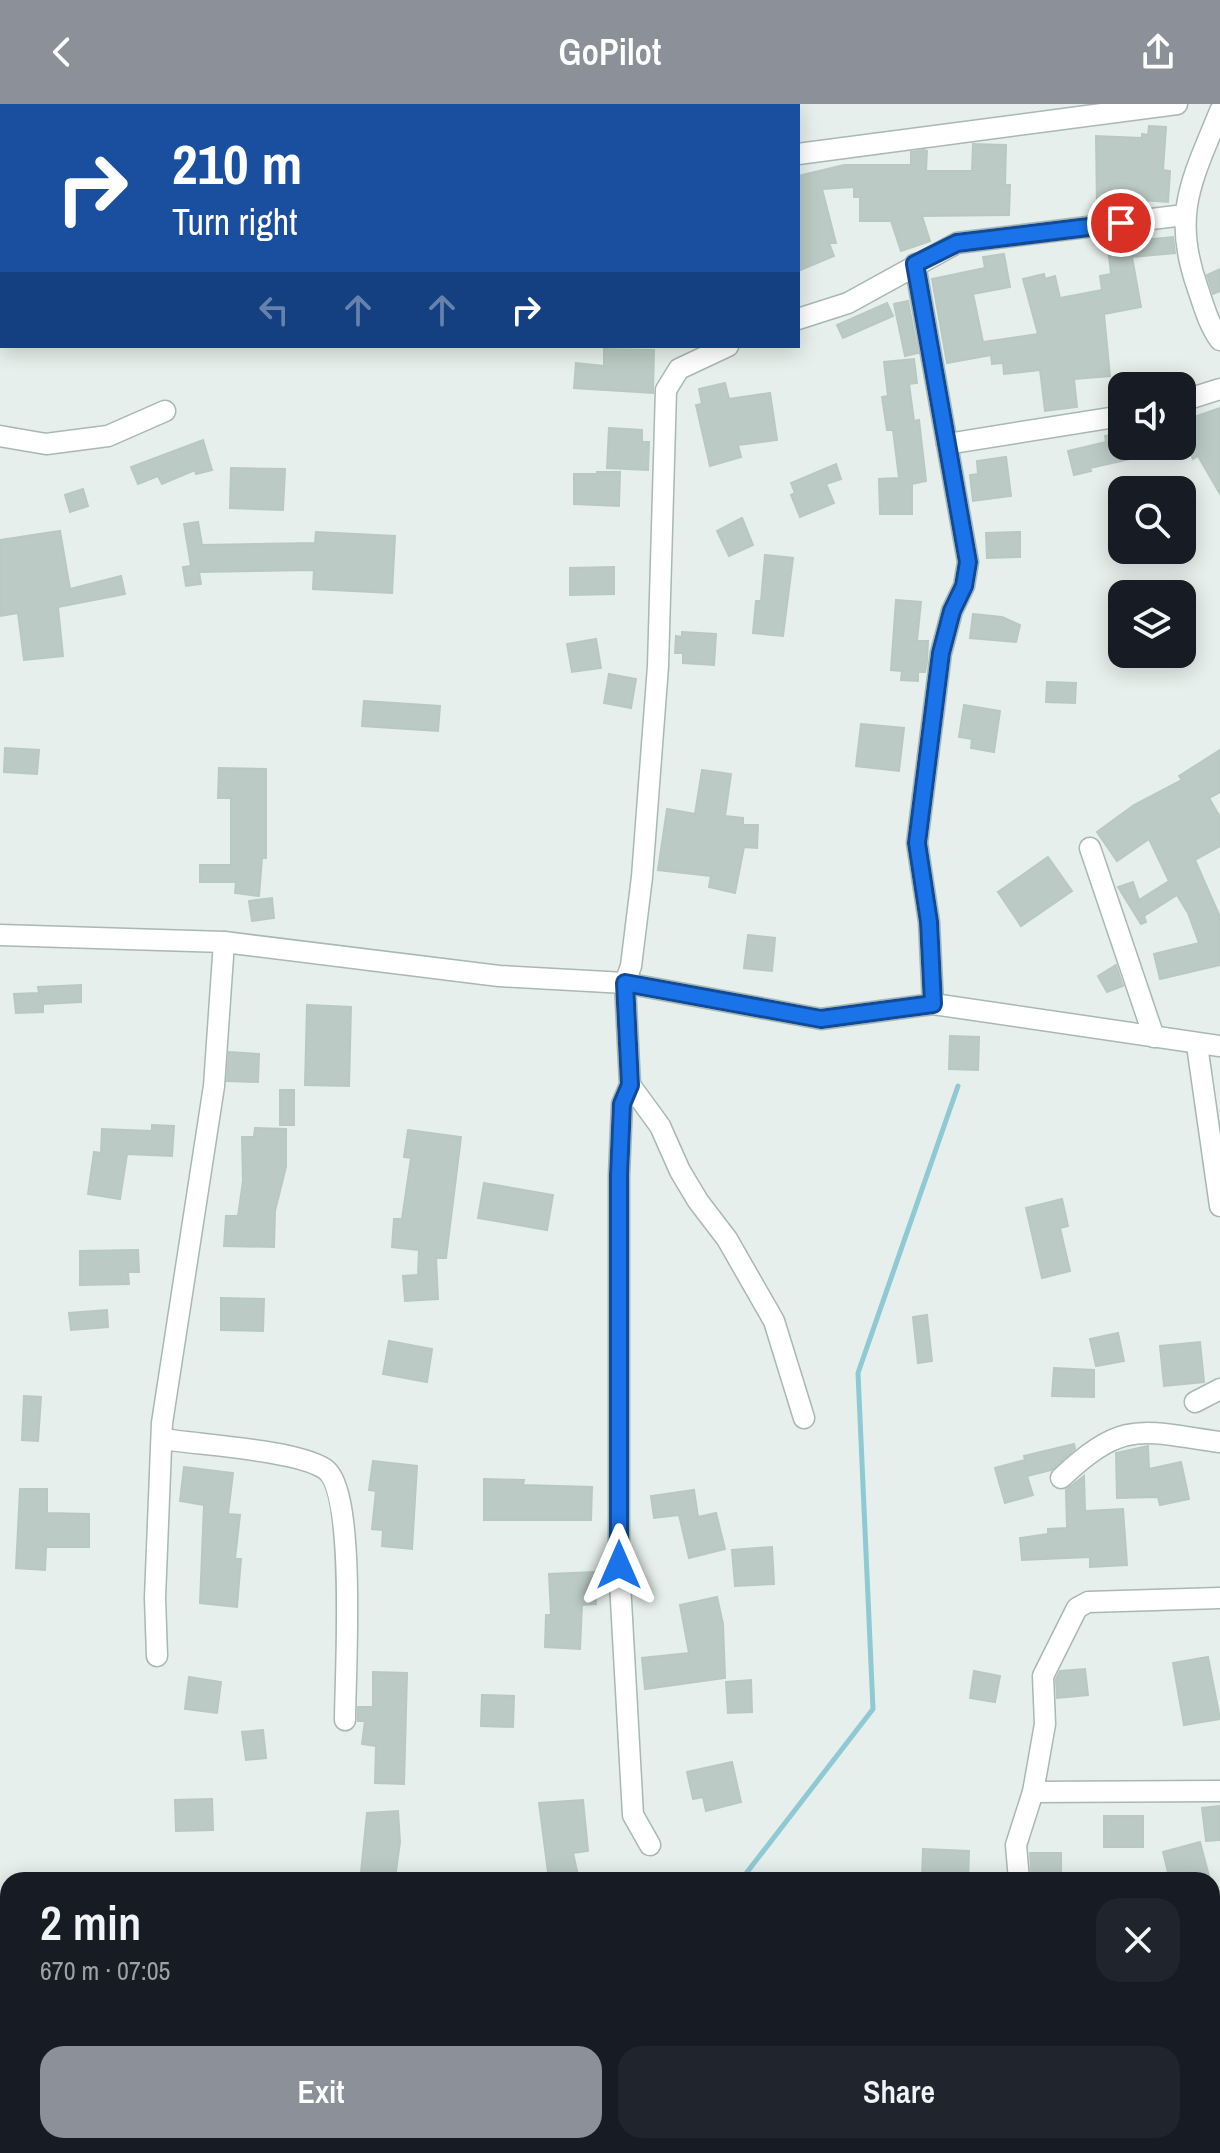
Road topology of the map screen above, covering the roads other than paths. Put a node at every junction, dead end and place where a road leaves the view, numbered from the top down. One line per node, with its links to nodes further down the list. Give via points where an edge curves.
1 (1177, 104): 3 (street)
2 (1220, 111): 4 (street, via 1187,192)
3 (800, 154)
4 (1184, 215): 5 (street, via 957,243); 7 (street, via 1187,259)
5 (915, 264): 6 (street, via 848,303); 14 (street)
6 (800, 317)
7 (1220, 340)
8 (724, 348): 18 (street, via 679,369 666,390 658,666 642,877)
9 (1220, 389): 10 (street)
10 (1196, 397)
11 (165, 411): 13 (street, via 108,436 46,444)
12 (1108, 418): 14 (street)
13 (0, 436)
14 (947, 444): 19 (street, via 968,562 941,653 917,843 929,922)
15 (1090, 848): 20 (street)
16 (0, 935): 17 (street)
17 (224, 942): 18 (street, via 499,976); 28 (street, via 214,1086)
18 (625, 983): 19 (street, via 821,1019); 23 (street)
19 (933, 1004): 20 (street)
20 (1154, 1037): 21 (street)
21 (1197, 1045): 22 (street); 24 (street)
22 (1220, 1046)
23 (630, 1085): 27 (street, via 652,1113 692,1191 774,1321); 36 (street, via 622,1104 619,1175 619,1565 633,1815)
24 (1220, 1206)
25 (1220, 1389): 26 (street)
26 (1195, 1402)
27 (804, 1418)
28 (163, 1439): 32 (street); 33 (street, via 293,1458 324,1468 337,1479 346,1520)
29 (1220, 1442): 30 (street, via 1153,1433 1120,1435 1093,1448)
30 (1061, 1478)
31 (1220, 1598): 35 (street, via 1088,1602 1077,1608 1043,1676 1045,1724)
32 (157, 1656)
33 (345, 1720)
34 (1220, 1791): 35 (street)
35 (1033, 1792): 37 (street, via 1016,1845)
36 (650, 1845)
37 (1018, 1872)

